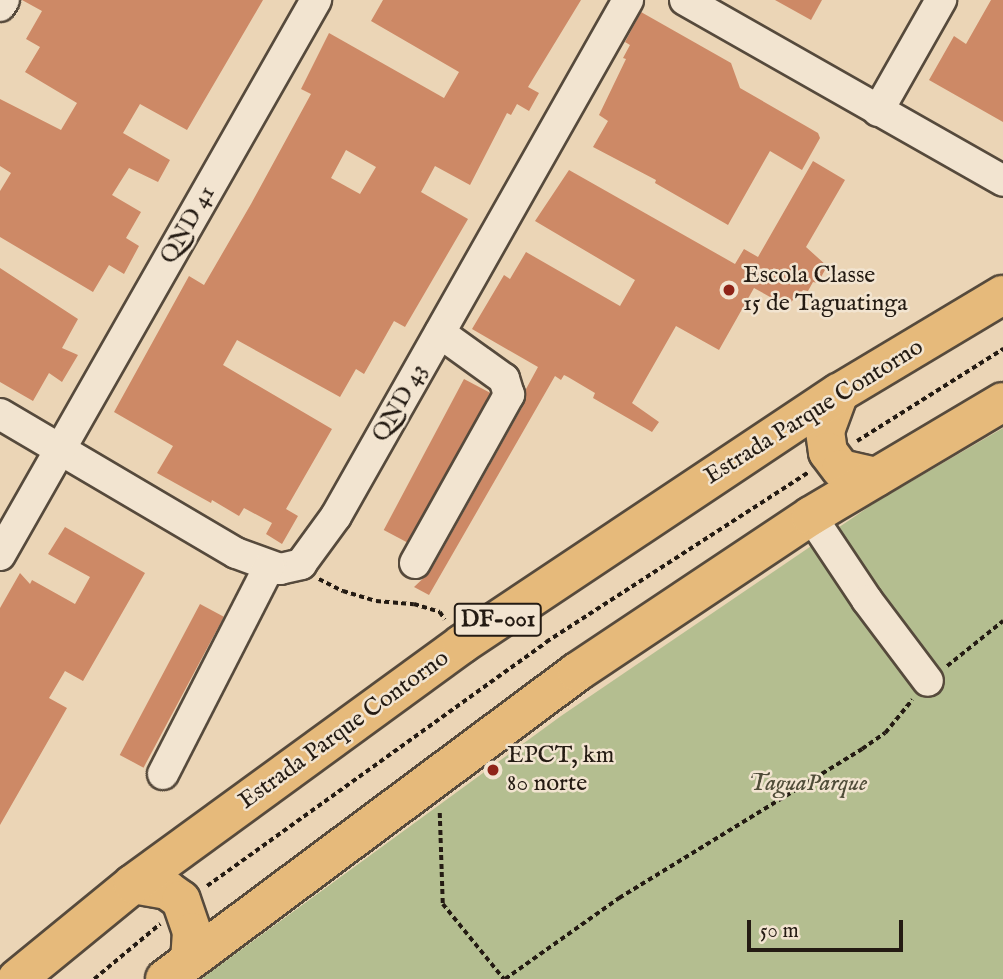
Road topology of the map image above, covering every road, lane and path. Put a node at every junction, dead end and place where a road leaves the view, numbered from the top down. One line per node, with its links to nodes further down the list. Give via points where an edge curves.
1 (4, 0): 6 (street)
2 (316, 0): 15 (street, QND 41)
3 (628, 0): 10 (street, QND 43)
4 (685, 0): 7 (street)
5 (941, 0): 7 (street)
6 (0, 6)
7 (877, 111): 8 (street)
8 (1003, 181)
9 (1003, 295): 12 (highway, Estrada Parque Contorno / DF-001)
10 (440, 332): 20 (street, via 505,379 509,394); 21 (street, QND 43, via 310,556)
11 (1003, 349): 16 (path)
12 (839, 393): 16 (highway, via 825,431); 23 (highway, Estrada Parque Contorno / DF-001)
13 (1003, 402): 17 (highway)
14 (0, 414): 15 (street)
15 (60, 450): 19 (street, QND 41); 21 (street, via 236,552)
16 (832, 457): 17 (highway, via 841,469); 28 (path, via 546,642)
17 (876, 477): 18 (highway)
18 (811, 516): 24 (street); 26 (highway, via 578,672)
19 (0, 555)
20 (415, 563)
21 (282, 567): 23 (path, via 376,601 440,612); 25 (street, QND 43)
22 (1003, 621): 24 (path)
23 (462, 644): 27 (highway, Estrada Parque Contorno / DF-001)
24 (928, 681): 32 (path, via 885,733 619,898)
25 (163, 774)
26 (436, 776): 29 (highway); 32 (path, via 450,794 439,815 443,904)
27 (133, 884): 28 (highway, via 167,890); 30 (highway, Estrada Parque Contorno / DF-001)
28 (184, 904): 29 (highway, via 192,932); 31 (path)
29 (177, 969)
30 (17, 979)
31 (94, 979)
32 (505, 979)

